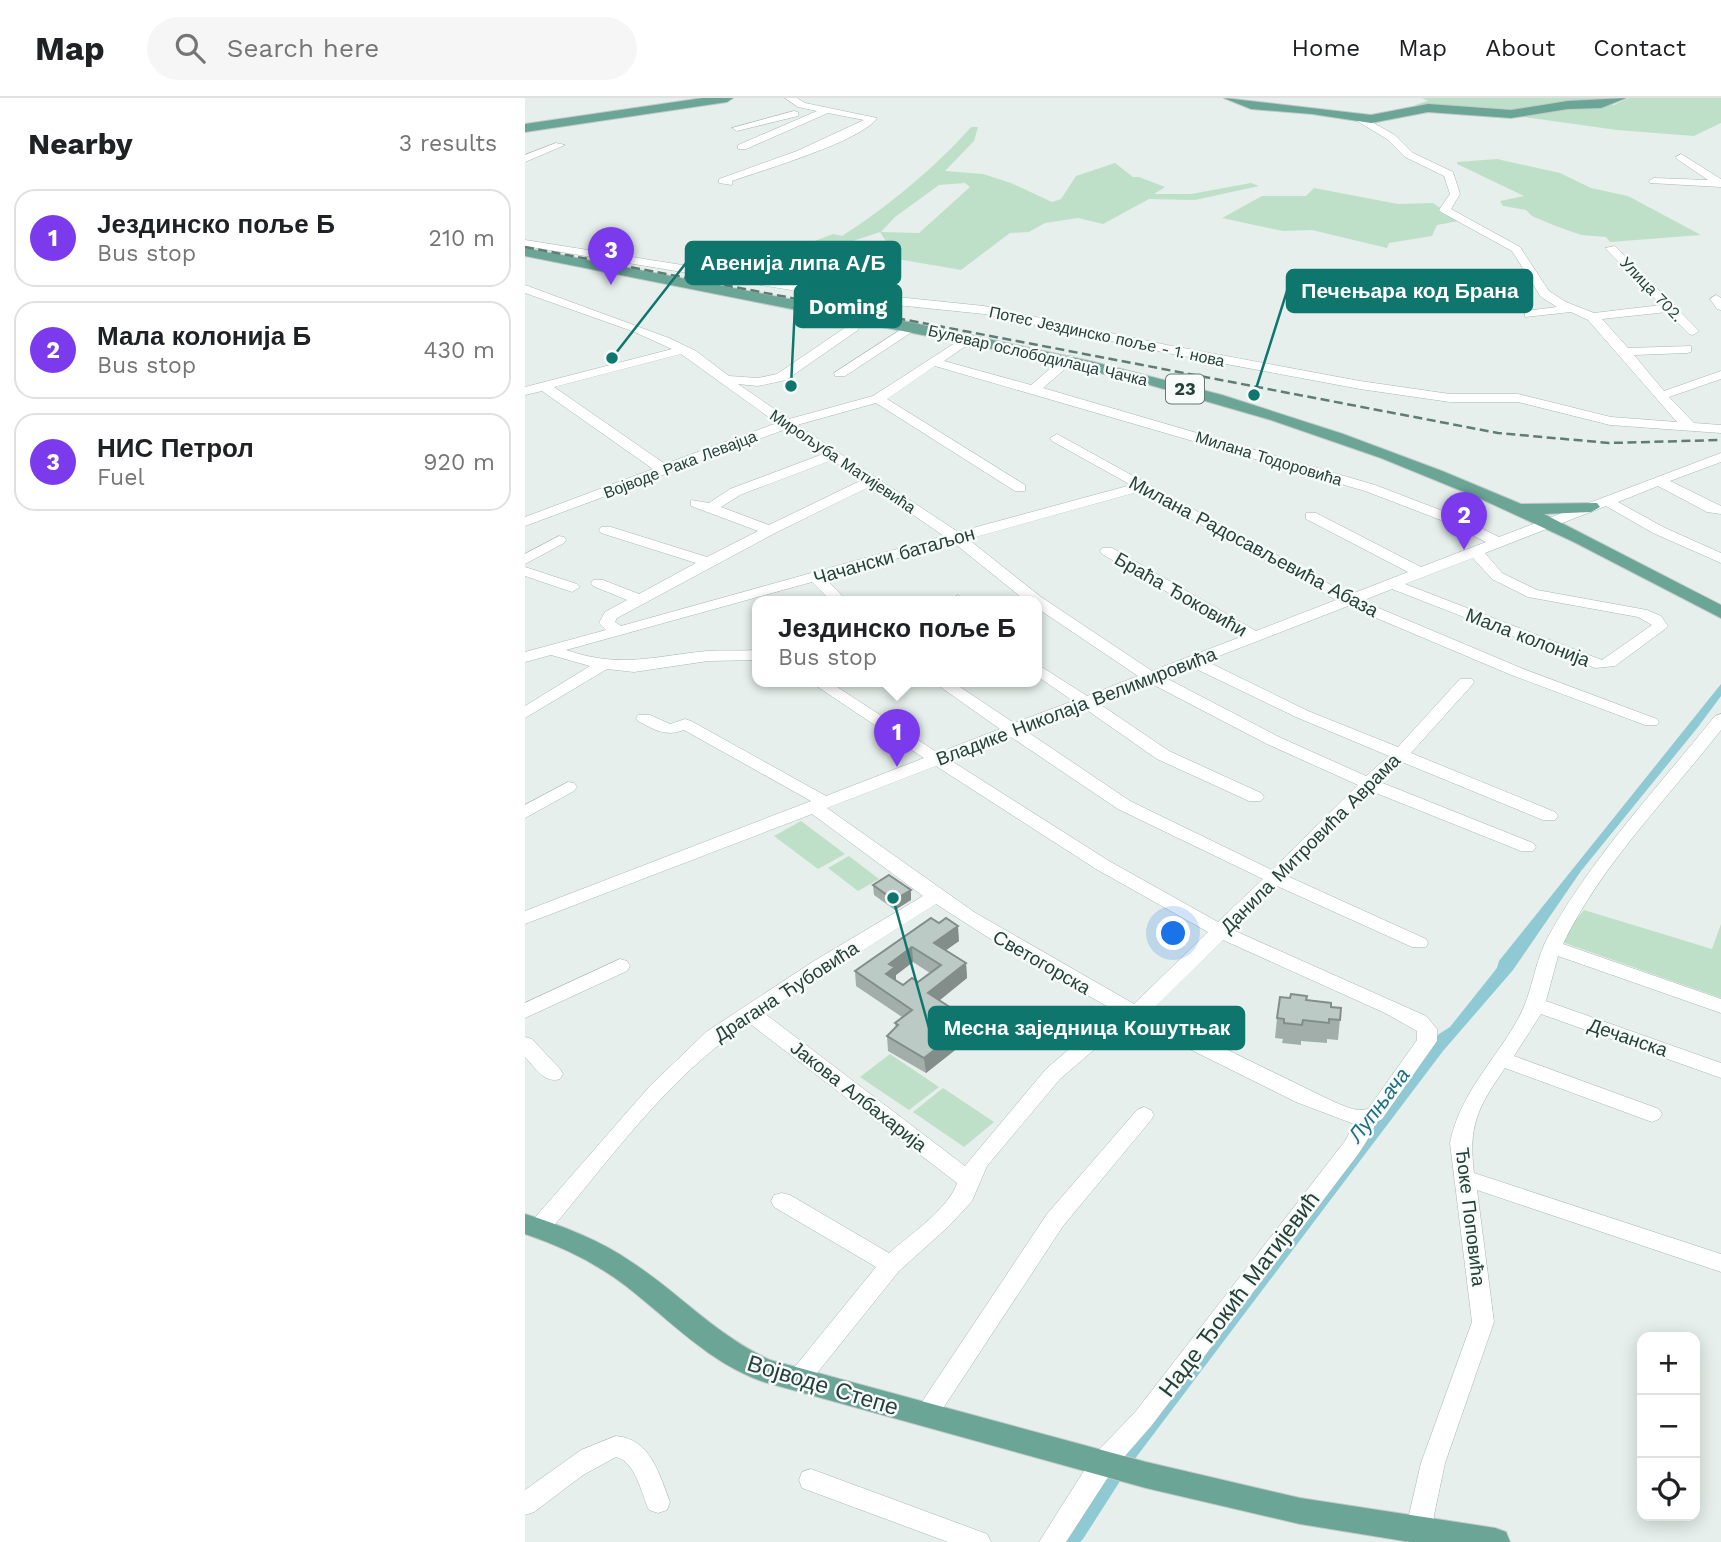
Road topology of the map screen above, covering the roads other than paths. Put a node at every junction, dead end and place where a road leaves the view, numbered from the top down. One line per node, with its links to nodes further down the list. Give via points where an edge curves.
1 (727, 98): 8 (main road)
2 (790, 98): 5 (street)
3 (1230, 98): 7 (main road, via 1251,105)
4 (1621, 98): 7 (main road, via 1511,114 1428,108)
5 (810, 106): 6 (street); 9 (street, via 779,120)
6 (829, 108): 11 (street); 16 (street, via 870,121 845,135 723,181)
7 (1361, 119): 22 (street, via 1391,137 1409,155 1449,174 1455,194 1445,210 1516,249 1547,297)
8 (525, 128)
9 (737, 128)
10 (560, 145): 13 (street)
11 (742, 147)
12 (1681, 157): 15 (street)
13 (525, 159)
14 (1654, 181): 15 (street)
15 (1720, 183)
16 (728, 184)
17 (525, 243): 44 (street, Потес Јездинско поље - 1. нова, via 858,297 984,310 1360,385 1450,398 1518,398 1610,421)
18 (1611, 247): 21 (street, Улица 702.)
19 (525, 251): 25 (main road, via 824,310)
20 (528, 293): 30 (street, via 590,311)
21 (1670, 307): 24 (street); 27 (street, Улица 702.)
22 (1570, 309): 23 (street); 24 (street)
23 (1529, 314)
24 (1593, 317): 31 (street)
25 (855, 321): 26 (main road, Булевар ослободилаца Чачка); 38 (street, via 781,377 751,383)
26 (905, 326): 28 (main road, Булевар ослободилаца Чачка / 23); 36 (street)
27 (1693, 331)
28 (969, 338): 32 (main road, Булевар ослободилаца Чачка / 23); 34 (street, Војводе Рака Левајца)
29 (1687, 349): 31 (street)
30 (674, 350): 33 (street); 35 (street); 38 (street, Мирољуба Матијевића); 39 (street)
31 (1625, 352): 41 (street)
32 (1069, 359): 40 (street); 55 (main road, Булевар ослободилаца Чачка / 23, via 1338,437)
33 (639, 362): 35 (street); 39 (street)
34 (934, 362): 40 (street, Милана Тодоровића); 42 (street, Војводе Рака Левајца)
35 (694, 365): 38 (street)
36 (840, 373)
37 (1721, 375): 41 (street)
38 (723, 378): 43 (street, Мирољуба Матијевића)
39 (531, 384): 49 (street)
40 (1034, 389): 66 (street, Милана Тодоровића, via 1352,483)
41 (1661, 396): 44 (street)
42 (878, 399): 43 (street, Војводе Рака Левајца); 53 (street)
43 (788, 423): 47 (street, Мирољуба Матијевића); 49 (street, Војводе Рака Левајца)
44 (1689, 426): 45 (street, Потес Јездинско поље - 1. нова)
45 (1721, 429)
46 (1057, 438): 52 (street, Милана Радосављевића Абаза)
47 (834, 455): 50 (street, Мирољуба Матијевића); 61 (street, via 704,506)
48 (1721, 457): 51 (street, Владике Николаја Велимировића)
49 (664, 470): 58 (street, Војводе Рака Левајца)
50 (873, 480): 61 (street); 64 (street, Мирољуба Матијевића)
51 (1659, 481): 54 (street, Владике Николаја Велимировића); 56 (street)
52 (1142, 486): 64 (street, Чачански батаљон); 81 (street, Милана Радосављевића Абаза)
53 (1020, 488)
54 (1591, 507): 55 (main road); 59 (street, Владике Николаја Велимировића); 63 (main road, via 1575,523); 69 (street, via 1658,530)
55 (1517, 509): 59 (main road, Булевар ослободилаца Чачка / 23); 62 (main road)
56 (1721, 510)
57 (1311, 516): 73 (street)
58 (525, 522)
59 (1548, 523): 62 (street, Владике Николаја Велимировића); 63 (main road, Булевар ослободилаца Чачка / 23)
60 (606, 530): 71 (street)
61 (770, 530): 71 (street)
62 (1529, 531): 63 (main road); 66 (street, Владике Николаја Велимировића)
63 (1581, 537): 83 (main road, Булевар ослободилаца Чачка / 23)
64 (956, 538): 74 (street, Чачански батаљон); 79 (street, Мирољуба Матијевића)
65 (559, 540): 70 (street)
66 (1498, 543): 68 (street, Владике Николаја Велимировића)
67 (1107, 551): 85 (street, Браћа Ђоковићи)
68 (1476, 552): 73 (street, Владике Николаја Велимировића); 76 (street, Мала колонија, via 1497,576 1533,594 1634,611 1656,619 1660,626 1601,665)
69 (1721, 559)
70 (525, 560)
71 (707, 562): 80 (street)
72 (525, 571): 77 (street)
73 (1420, 573): 76 (street, Владике Николаја Велимировића)
74 (815, 577): 78 (street); 84 (street, Чачански батаљон)
75 (599, 583): 80 (street)
76 (1392, 584): 81 (street, Владике Николаја Велимировића)
77 (572, 587)
78 (836, 596)
79 (1031, 596)
80 (639, 599): 84 (street, via 608,617 607,623)
81 (1349, 601): 85 (street, Владике Николаја Велимировића); 100 (street, Милана Радосављевића Абаза)
82 (1042, 605): 92 (street, Мирољуба Матијевића)
83 (1721, 612)
84 (617, 631): 86 (street, Чачански батаљон)
85 (1256, 636): 89 (street, Владике Николаја Велимировића)
86 (553, 649): 87 (street, Чачански батаљон); 90 (street)
87 (526, 655)
88 (752, 655): 90 (street, via 708,656 644,667)
89 (1193, 661): 92 (street, Владике Николаја Велимировића); 102 (street, via 1268,699)
90 (604, 664): 97 (street)
91 (1042, 673): 96 (street)
92 (1150, 677): 96 (street, Владике Николаја Велимировића); 104 (street, Мирољуба Матијевића, via 1262,735)
93 (1466, 682): 102 (street, Данила Митровића Аврама)
94 (826, 687): 103 (street)
95 (948, 687): 101 (street)
96 (1084, 702): 101 (street, Владике Николаја Велимировића); 106 (street, via 1173,760)
97 (525, 713)
98 (644, 718): 107 (street, Светогорска, via 669,730 685,724)
99 (1721, 719): 116 (street, Ђоке Поповића, via 1589,888)
100 (1651, 722)
101 (1010, 731): 103 (street, Владике Николаја Велимировића); 111 (street, via 1125,805)
102 (1401, 754): 104 (street, Данила Митровића Аврама); 109 (street)
103 (938, 759): 107 (street, Владике Николаја Велимировића); 114 (street, via 1081,852)
104 (1368, 782): 110 (street, Мирољуба Матијевића); 111 (street, Данила Митровића Аврама)
105 (568, 787): 108 (street)
106 (1255, 797)
107 (819, 804): 112 (street, Светогорска); 113 (street, Владике Николаја Велимировића)
108 (525, 813)
109 (1549, 816)
110 (1527, 847)
111 (1273, 877): 114 (street, Данила Митровића Аврама); 115 (street)
112 (935, 897): 121 (street, Драгана Ћубовића); 122 (street, Светогорска, via 1028,956)
113 (525, 918)
114 (1220, 931): 122 (street, Данила Митровића Аврама); 129 (street, Наде Ђокић Матијевић, via 1412,1018 1427,1029 1423,1048 1375,1114)
115 (1419, 943)
116 (1552, 947): 118 (street, Ђоке Поповића); 119 (street)
117 (620, 966): 120 (street)
118 (1534, 1004): 124 (street, Ђоке Поповића); 125 (street, Дечанска)
119 (1721, 1006)
120 (525, 1010)
121 (749, 1012): 131 (street, Јакова Албахарија); 133 (street, Драгана Ћубовића, via 713,1037 669,1079)
122 (1135, 1015): 129 (street, Светогорска, via 1304,1096); 131 (street, Данила Митровића Аврама, via 1089,1043 1053,1074)
123 (525, 1044): 126 (street)
124 (1501, 1059): 127 (street); 130 (street, Ђоке Поповића, via 1464,1122 1460,1143)
125 (1721, 1071)
126 (553, 1074)
127 (1652, 1114)
128 (1144, 1115): 137 (street, via 1055,1220)
129 (1365, 1119): 138 (street, Наде Ђокић Матијевић, via 1352,1147)
130 (1465, 1178): 134 (street); 142 (street, Ђоке Поповића, via 1483,1322 1434,1458)
131 (968, 1180): 135 (street, Данила Митровића Аврама, via 958,1202)
132 (782, 1200): 135 (street)
133 (532, 1226): 136 (main road, Војводе Степе, via 618,1266 733,1357)
134 (1721, 1263)
135 (891, 1265): 136 (street, Данила Митровића Аврама)
136 (797, 1381): 137 (main road, Војводе Степе)
137 (926, 1415): 138 (main road, Војводе Степе)
138 (1109, 1464): 142 (main road, Војводе Степе); 144 (street, Наде Ђокић Матијевић)
139 (811, 1480): 143 (street)
140 (658, 1502): 141 (street, via 639,1460 627,1448 614,1445)
141 (525, 1504)
142 (1420, 1537): 145 (main road, Војводе Степе)
143 (978, 1542)
144 (1052, 1542)
145 (1495, 1542)

